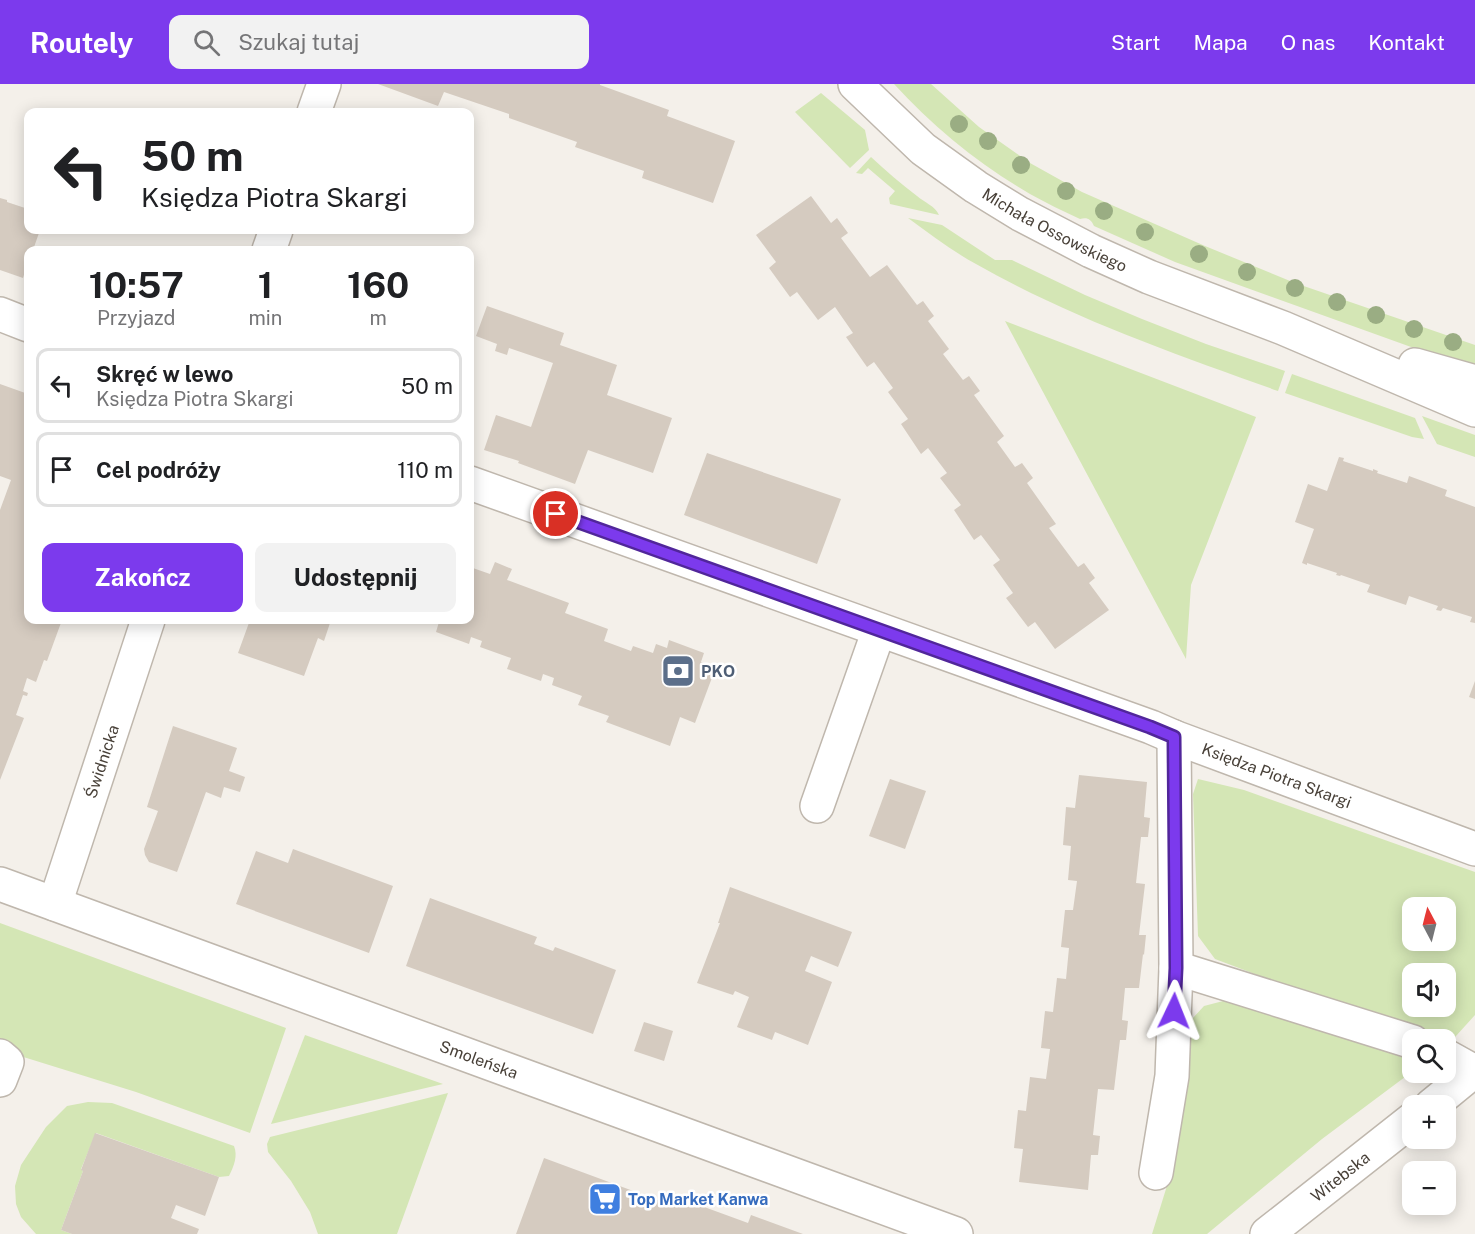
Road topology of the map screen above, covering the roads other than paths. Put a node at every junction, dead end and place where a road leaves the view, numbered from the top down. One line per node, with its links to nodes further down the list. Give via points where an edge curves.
1 (324, 84): 3 (street)
2 (855, 84): 6 (street, Michała Ossowskiego, via 923,149 1020,214 1149,277)
3 (315, 108)
4 (0, 314): 5 (street)
5 (24, 323)
6 (1283, 328): 7 (street, Michała Ossowskiego); 8 (street, Michała Ossowskiego)
7 (1475, 382)
8 (1475, 410)
9 (474, 484): 11 (street, Księdza Piotra Skargi)
10 (147, 624): 16 (street, Świdnicka)
11 (879, 630): 12 (street, Księdza Piotra Skargi); 13 (street)
12 (1174, 737): 14 (street, Księdza Piotra Skargi); 17 (street)
13 (817, 806)
14 (1475, 849)
15 (0, 884): 16 (street, Smoleńska)
16 (56, 904): 26 (street, Smoleńska)
17 (1176, 968): 18 (street); 25 (street, via 1172,1076)
18 (1402, 1039)
19 (0, 1056): 22 (street, via 7,1062)
20 (1456, 1061): 21 (street)
21 (1475, 1071): 23 (street)
22 (0, 1080)
23 (1445, 1095)
24 (1402, 1128): 27 (street, Witebska)
25 (1156, 1173)
26 (957, 1234)
27 (1267, 1234)

